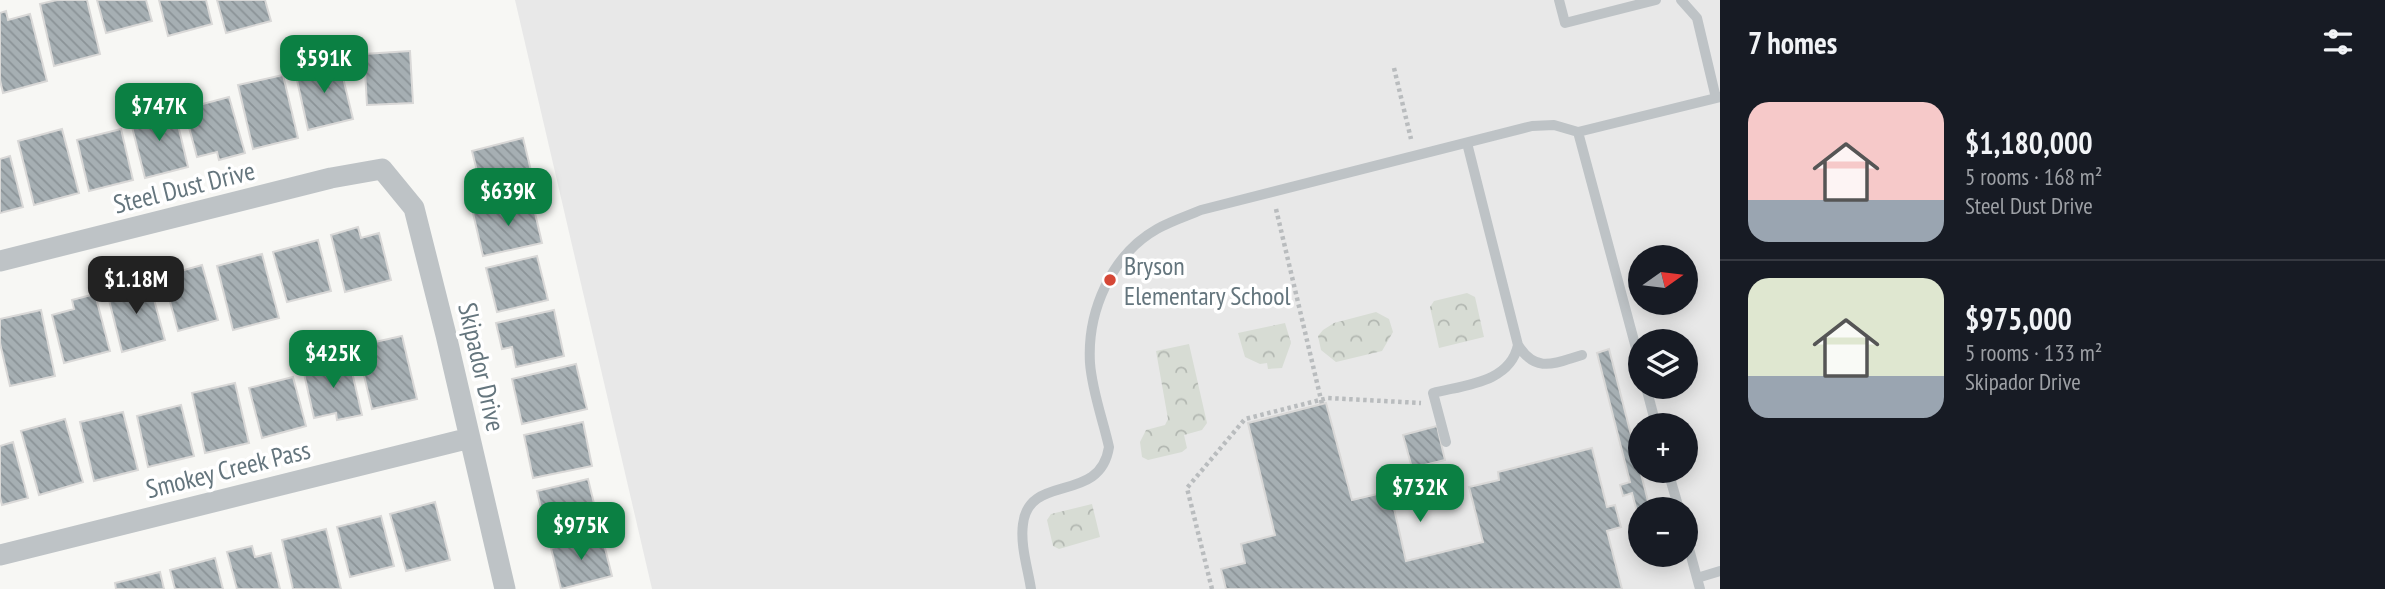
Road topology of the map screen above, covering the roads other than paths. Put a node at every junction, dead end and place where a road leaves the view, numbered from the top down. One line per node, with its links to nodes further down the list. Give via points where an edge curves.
1 (1559, 0): 2 (lane, via 1565,23)
2 (1656, 0)
3 (1681, 0): 4 (lane, via 1697,18)
4 (1718, 97): 5 (lane)
5 (1578, 132): 6 (lane, via 1554,125 1532,126); 9 (lane)
6 (1467, 143): 10 (lane); 19 (lane, via 1201,210 1163,226 1118,263 1105,287 1090,339 1090,365 1109,447 1107,459 1101,471 1037,497 1028,506 1023,543)
7 (382, 169): 8 (street, Steel Dust Drive); 12 (street, Skipador Drive, via 414,208)
8 (0, 261)
9 (1631, 329)
10 (1518, 345): 11 (lane, via 1536,364); 13 (lane, via 1511,364 1501,373 1433,393)
11 (1582, 355)
12 (470, 438): 14 (street, Smokey Creek Pass); 18 (street, Skipador Drive)
13 (1446, 442)
14 (0, 555)
15 (1694, 567): 17 (lane)
16 (1720, 571): 17 (lane)
17 (1698, 584)
18 (505, 589)
19 (1031, 589)

